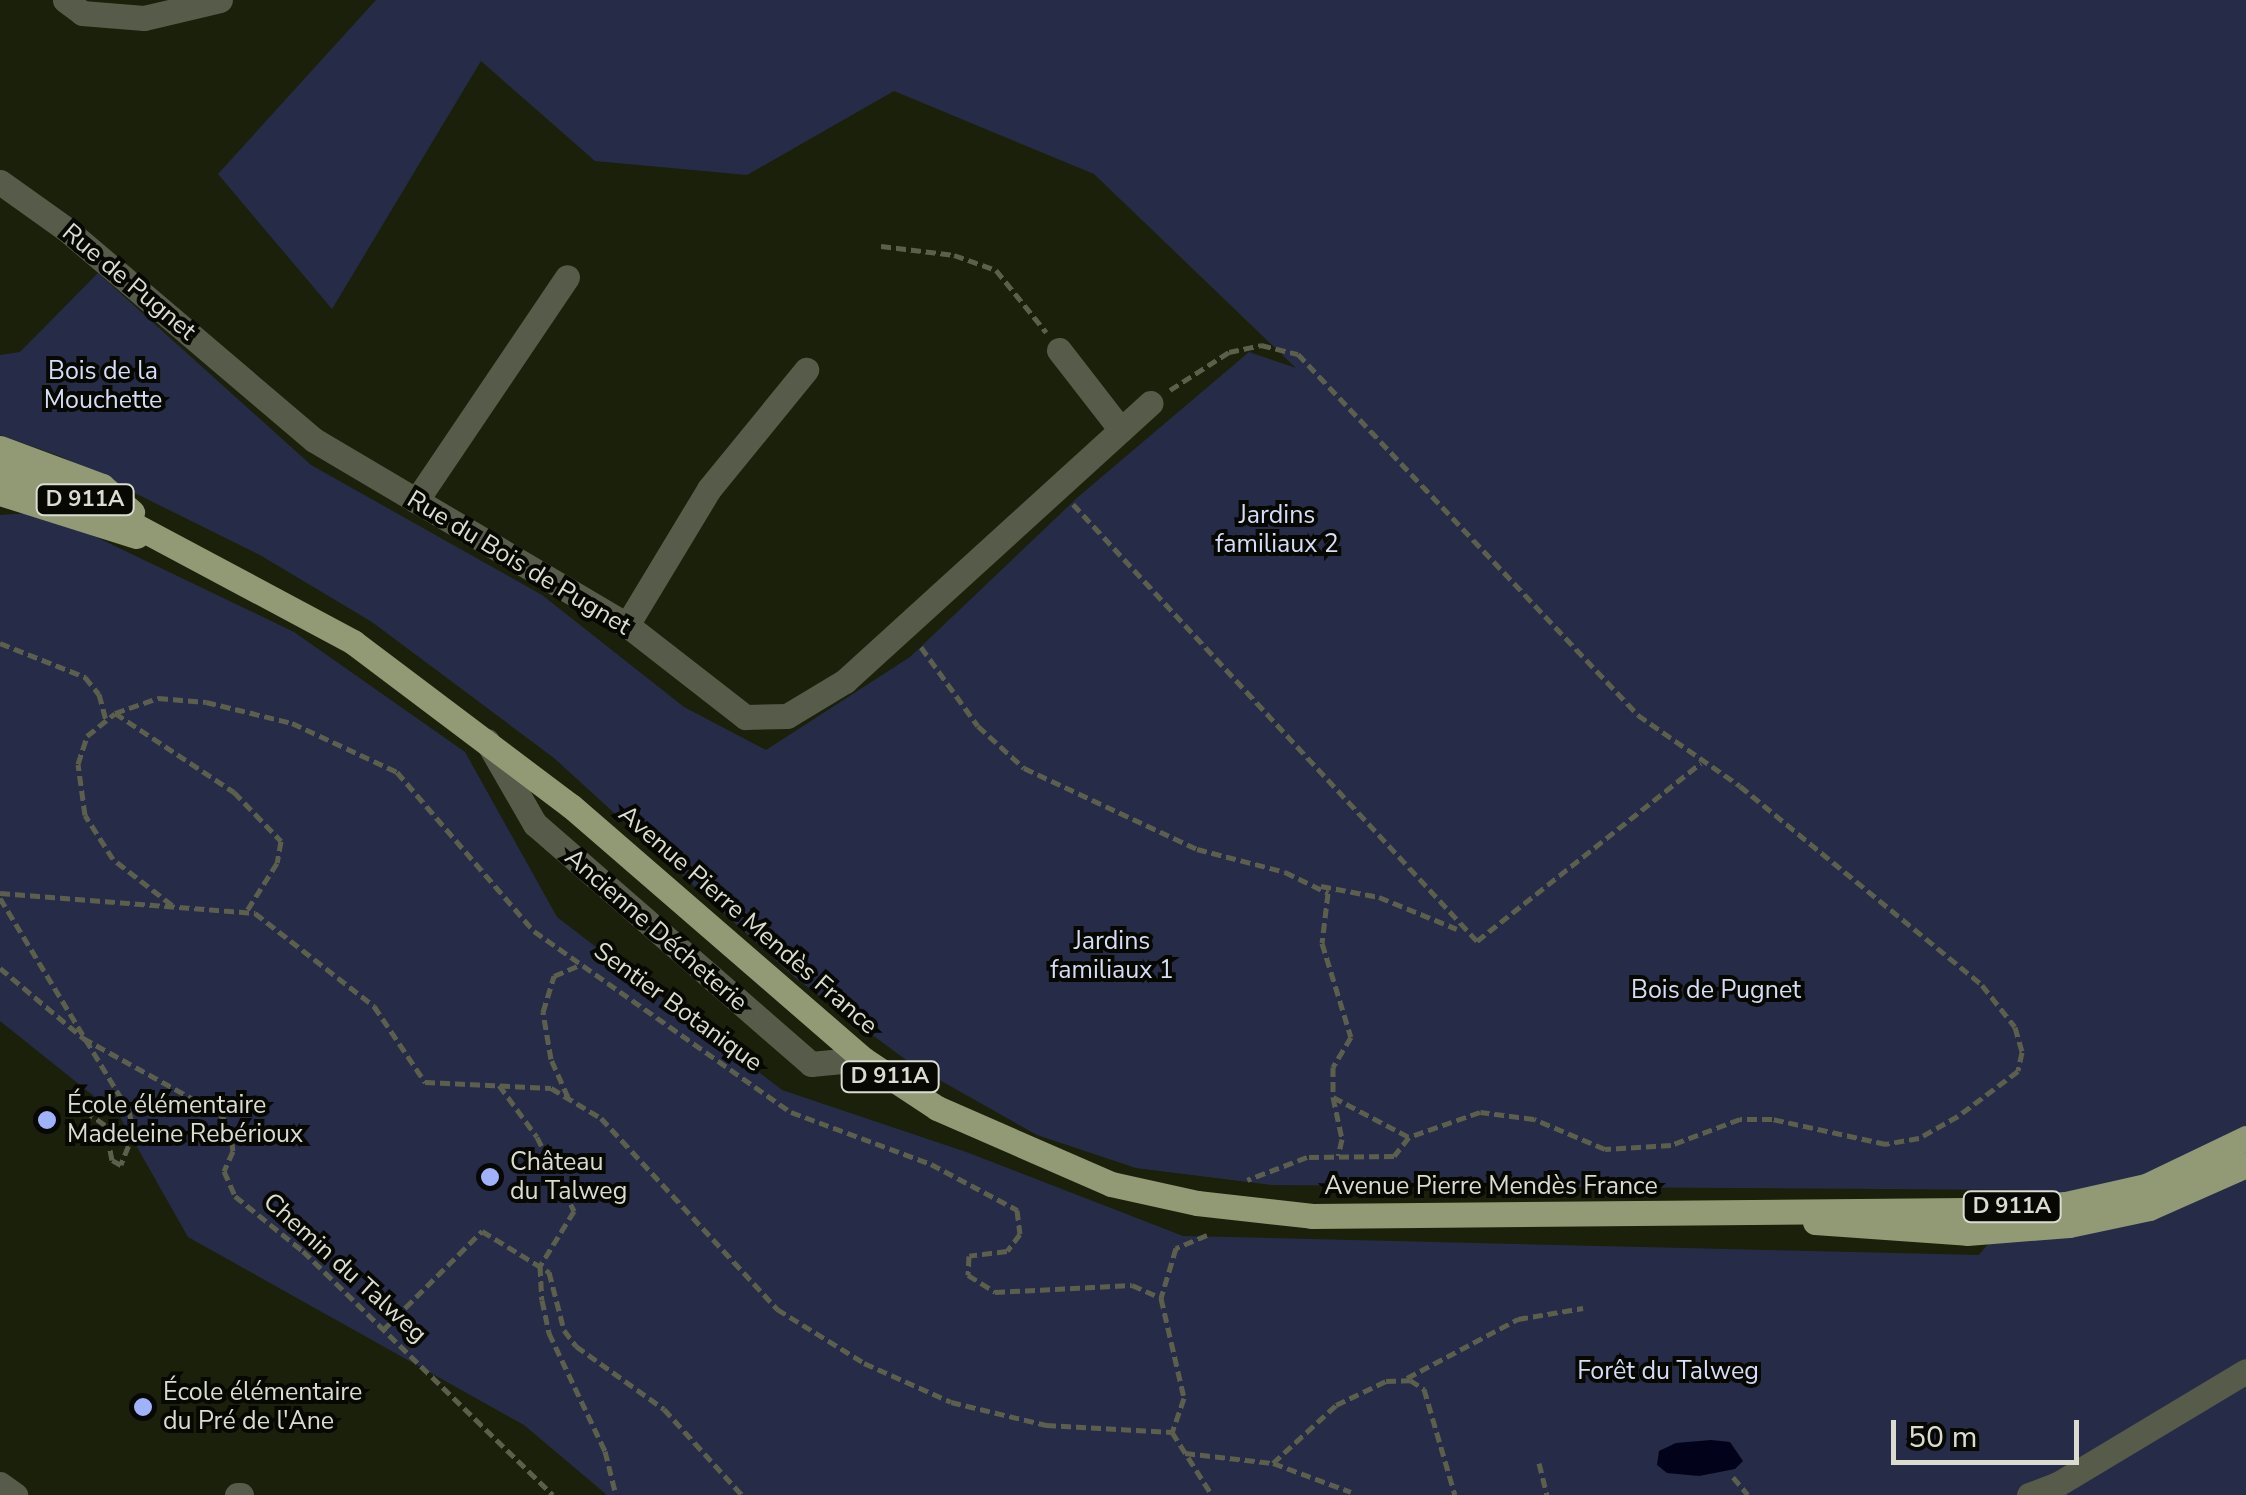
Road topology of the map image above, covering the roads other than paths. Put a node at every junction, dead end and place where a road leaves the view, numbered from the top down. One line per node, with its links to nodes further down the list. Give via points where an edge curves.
1 (65, 0): 2 (street, via 82,13 144,18)
2 (220, 0)
3 (0, 182): 7 (street, Rue de Pugnet)
4 (567, 277): 13 (street)
5 (1059, 350): 9 (street)
6 (806, 370): 15 (street, via 709,489)
7 (255, 388): 13 (street, Rue du Bois de Pugnet, via 314,440)
8 (1151, 403): 9 (street, Rue du Bois de Pugnet)
9 (1121, 430): 15 (street, Rue du Bois de Pugnet, via 844,682 787,716 745,717)
10 (0, 448): 14 (main road, via 102,486)
11 (0, 468): 14 (main road, Avenue Pierre Mendès France / D 911A, via 93,503)
12 (0, 493): 14 (main road, Avenue Pierre Mendès France / D 911A, via 98,528)
13 (416, 500): 15 (street, Rue du Bois de Pugnet)
14 (166, 542): 16 (main road, Avenue Pierre Mendès France / D 911A, via 353,642)
15 (626, 625)
16 (487, 741): 17 (main road, Avenue Pierre Mendès France / D 911A, via 658,878); 17 (street, Ancienne Décheterie, via 534,824 811,1064)
17 (863, 1059): 20 (main road, Avenue Pierre Mendès France / D 911A, via 937,1108 1040,1157 1110,1184 1197,1203 1312,1216)
18 (2246, 1138): 20 (main road, Avenue Pierre Mendès France / D 911A, via 2146,1186 2066,1204)
19 (2246, 1165): 20 (main road, Avenue Pierre Mendès France / D 911A, via 2149,1208 2069,1225 1870,1231)
20 (1766, 1215)
21 (2246, 1371): 24 (street)
22 (0, 1484): 23 (street)
23 (15, 1495)
24 (2029, 1495)

